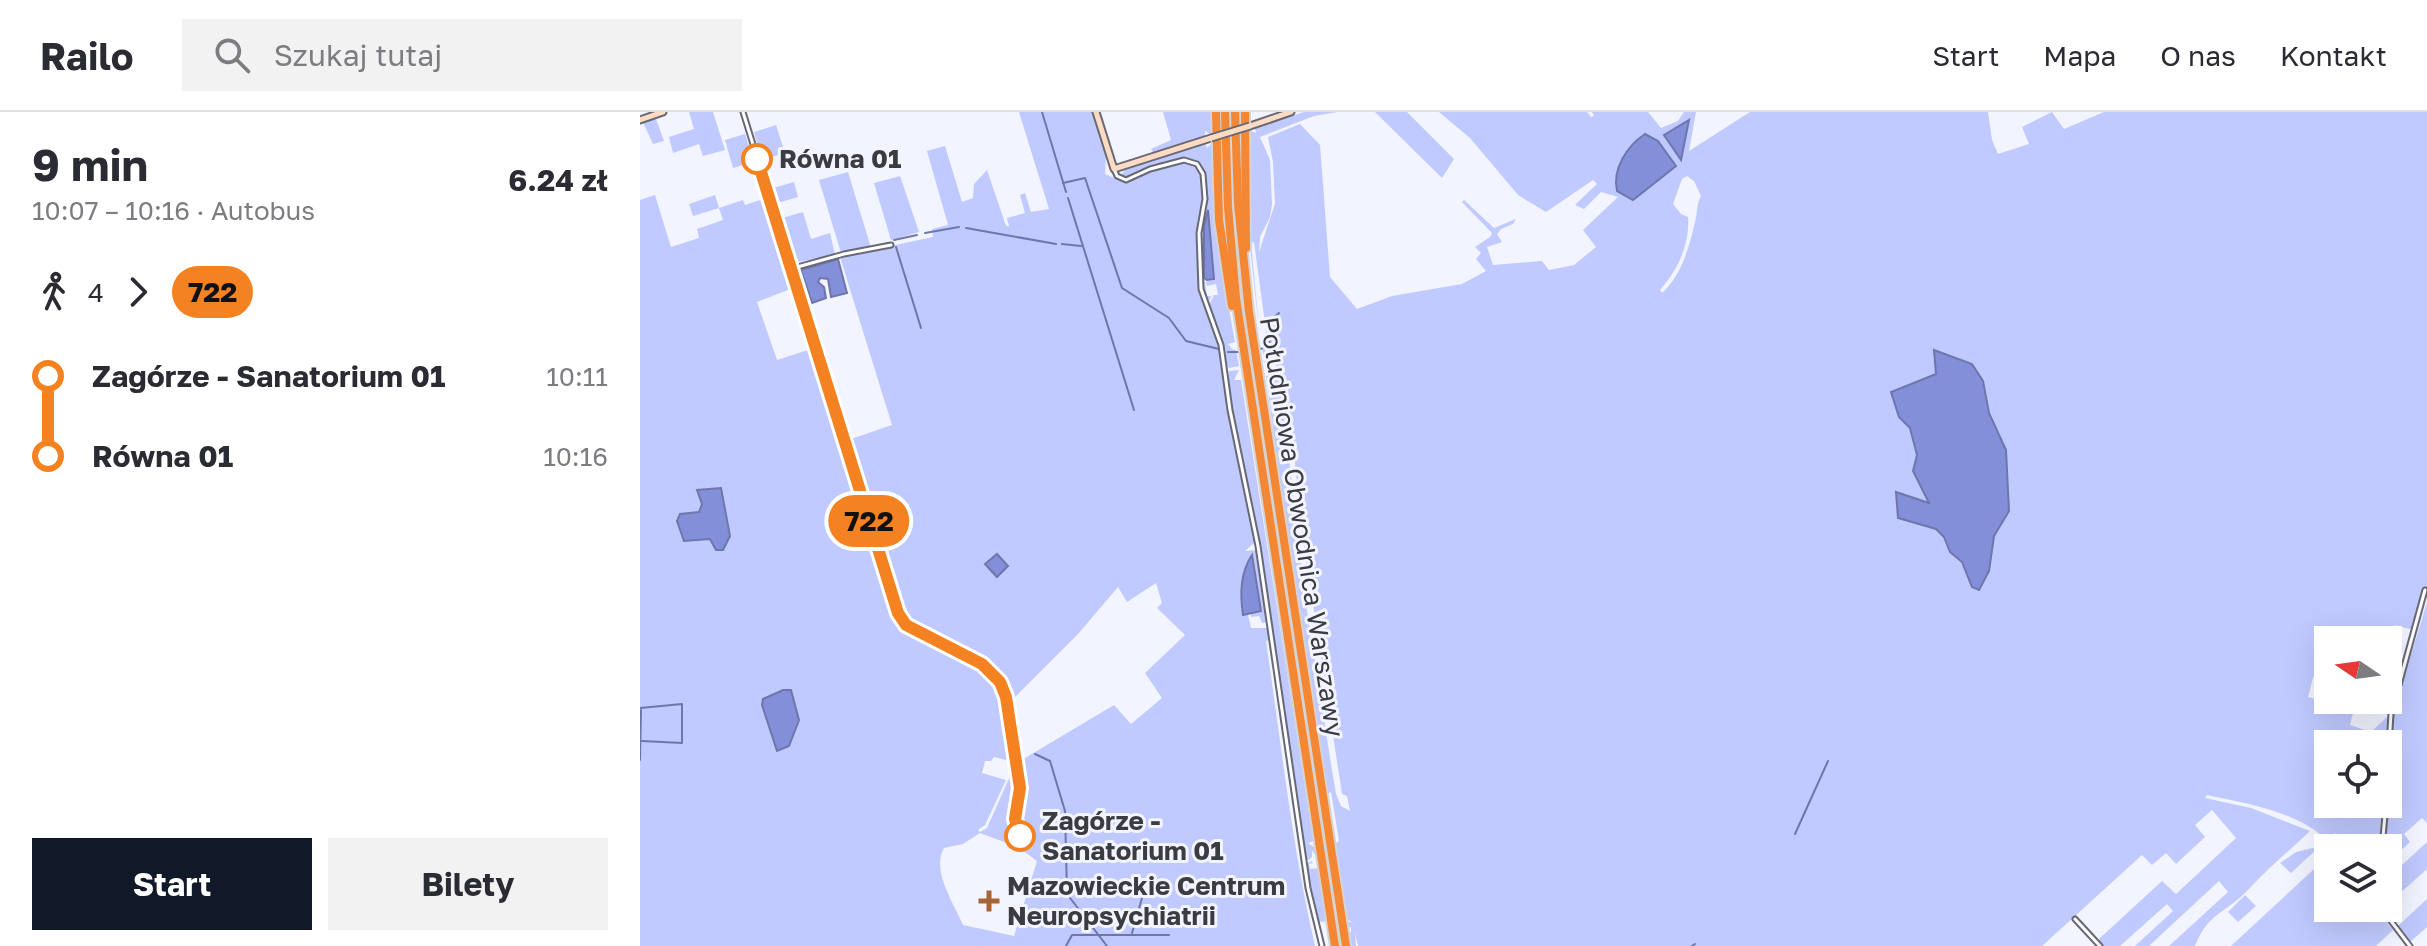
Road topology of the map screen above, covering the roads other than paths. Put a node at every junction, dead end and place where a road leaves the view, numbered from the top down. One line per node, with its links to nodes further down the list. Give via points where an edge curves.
1 (663, 112): 9 (street)
2 (743, 112): 12 (street)
3 (1096, 112): 10 (street)
4 (1216, 112): 14 (highway, via 1221,239)
5 (1225, 112): 14 (highway, Południowa Obwodnica Warszawy, via 1229,223)
6 (1235, 112): 13 (highway, Południowa Obwodnica Warszawy)
7 (1291, 112): 10 (street, bridge)
8 (1245, 113): 13 (highway)
9 (640, 120)
10 (1114, 169): 20 (street, via 1126,180 1188,160 1203,174 1201,289 1221,345 1258,546 1308,888)
11 (891, 245): 12 (street)
12 (790, 269): 17 (street, via 898,613 906,625 982,664 1000,682 1020,788)
13 (1249, 312): 22 (highway, Południowa Obwodnica Warszawy)
14 (1243, 345): 21 (highway, Południowa Obwodnica Warszawy)
15 (2425, 590): 16 (street)
16 (2390, 730)
17 (1015, 819): 17 (street, via 1009,840 1018,844 1021,840)
18 (2075, 919): 23 (street)
19 (2392, 922): 24 (street)
20 (1322, 946)
21 (1335, 946)
22 (1346, 946)
23 (2100, 946)
24 (2410, 946)

